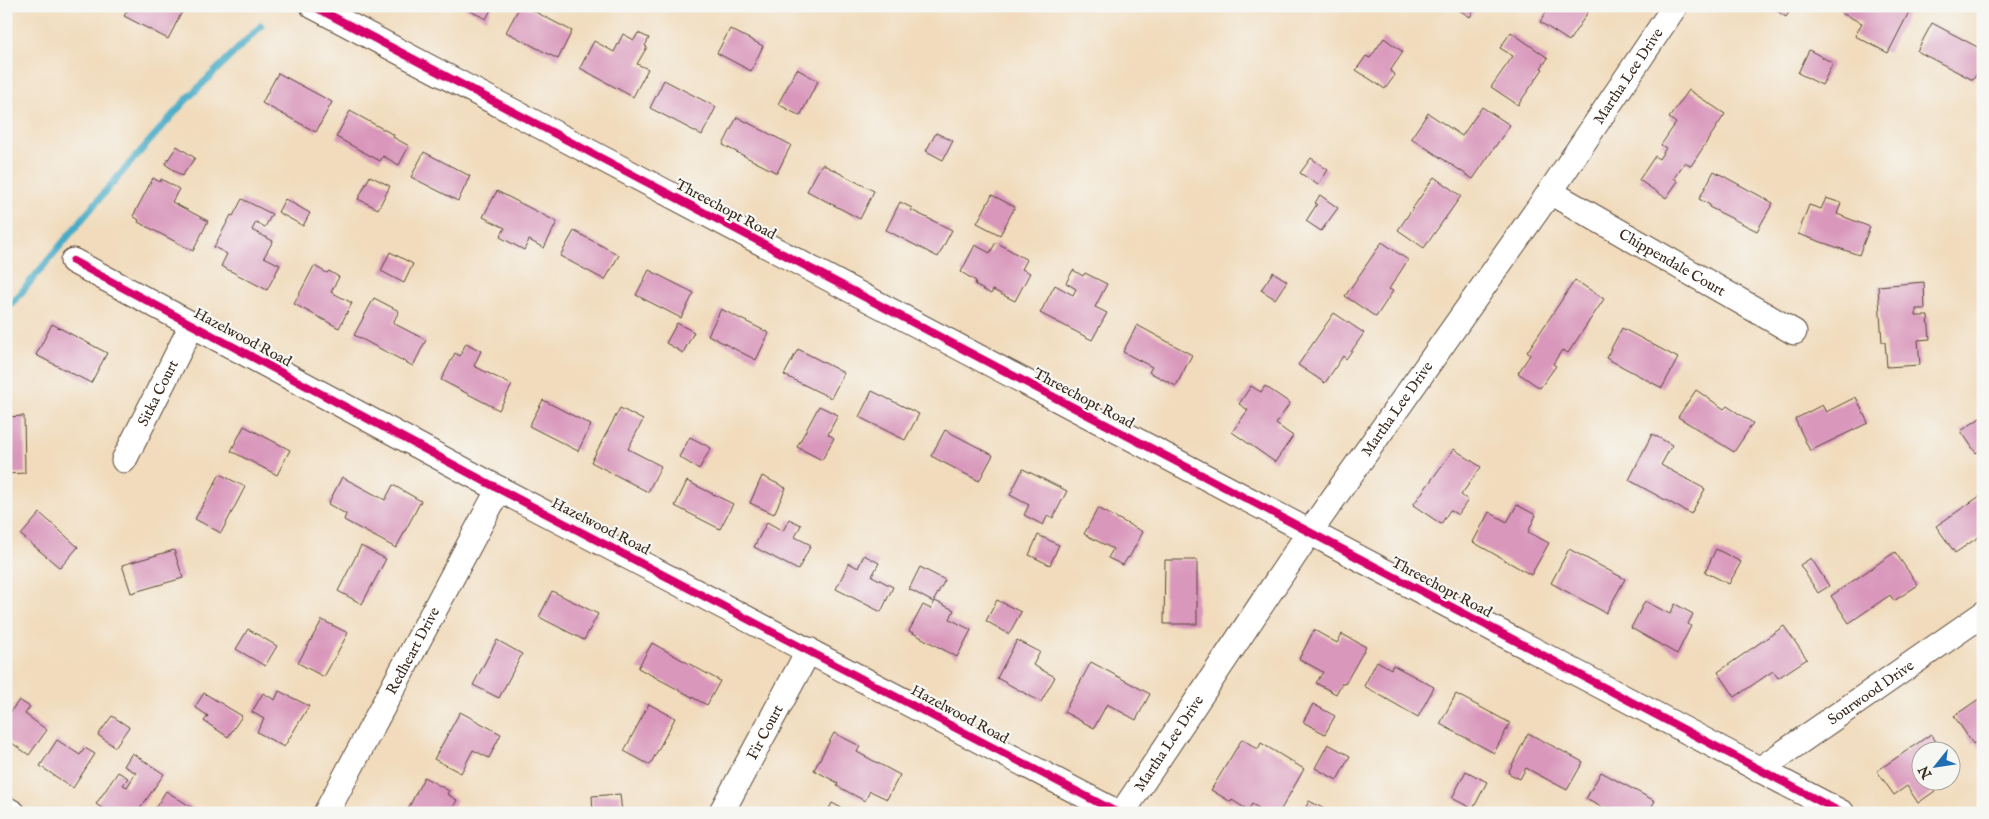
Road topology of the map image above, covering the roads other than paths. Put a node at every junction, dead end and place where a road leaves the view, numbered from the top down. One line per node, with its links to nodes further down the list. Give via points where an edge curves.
1 (313, 6): 9 (street, Threechopt Road)
2 (1675, 6): 3 (street, Martha Lee Drive)
3 (1550, 192): 6 (street, Chippendale Court); 9 (street, Martha Lee Drive)
4 (73, 261): 5 (street, Hazelwood Road)
5 (192, 325): 7 (street, Sitka Court); 8 (street, Hazelwood Road)
6 (1794, 332)
7 (124, 460)
8 (499, 489): 11 (street, Hazelwood Road); 15 (street, Redheart Drive)
9 (1309, 533): 12 (street, Threechopt Road); 18 (street, Martha Lee Drive)
10 (1983, 614): 12 (street, Sourwood Drive)
11 (809, 650): 16 (street, Fir Court); 17 (street, Hazelwood Road)
12 (1759, 770): 19 (street, Threechopt Road)
13 (6, 809): 14 (street)
14 (12, 813)
15 (326, 813)
16 (721, 813)
17 (1118, 813)
18 (1122, 813)
19 (1842, 813)

